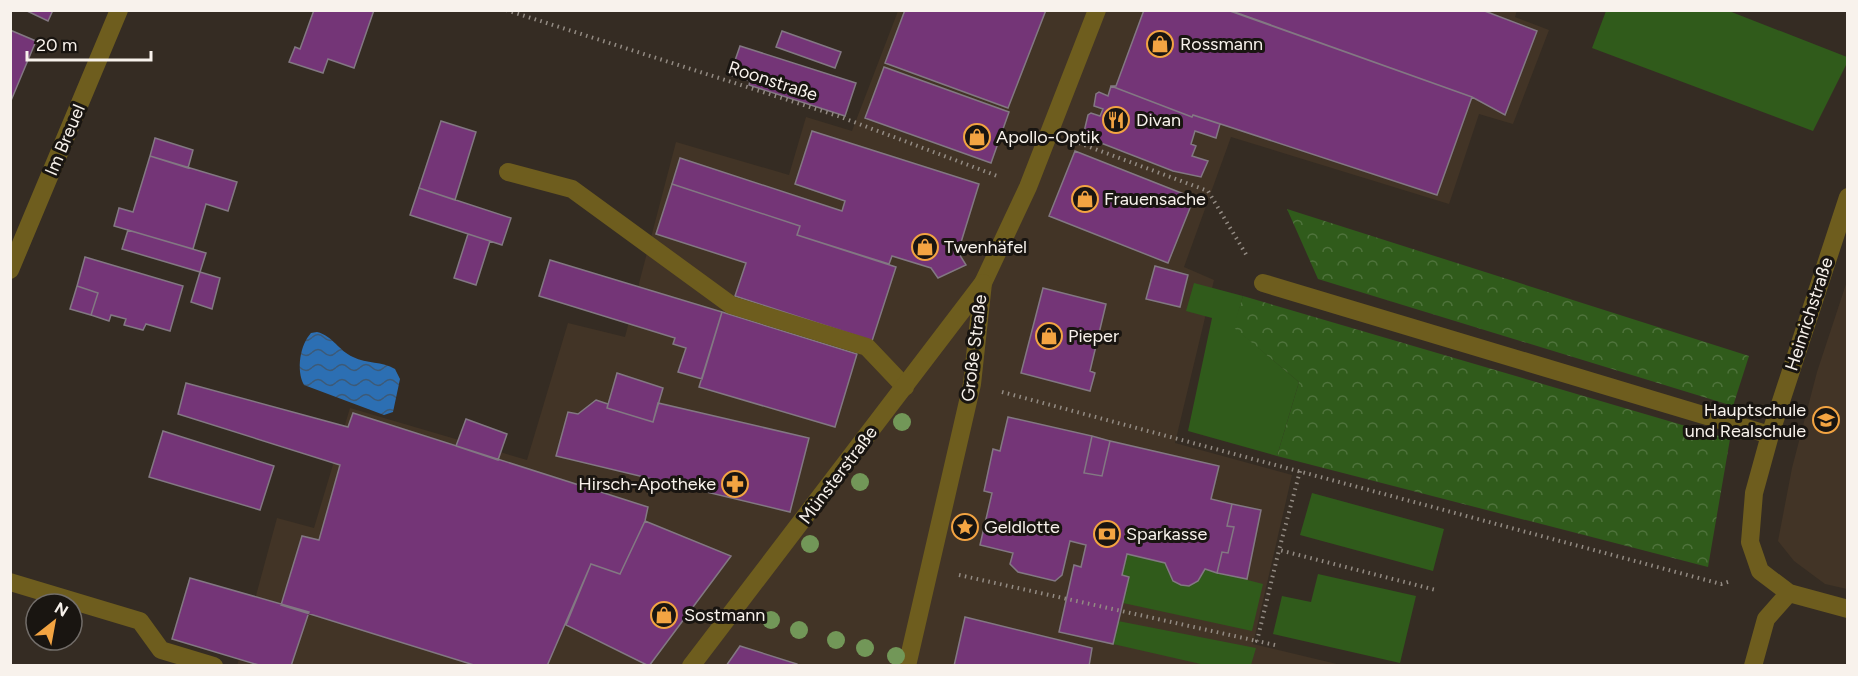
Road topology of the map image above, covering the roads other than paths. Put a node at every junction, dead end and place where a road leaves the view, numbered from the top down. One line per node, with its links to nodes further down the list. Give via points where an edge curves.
1 (119, 10): 5 (street, Im Breuel)
2 (1097, 10): 6 (street, Große Straße, via 1028,187)
3 (508, 172): 8 (street, via 572,189 731,305 867,347)
4 (1848, 197): 9 (street, Heinrichstraße)
5 (10, 270)
6 (983, 283): 8 (street, Münsterstraße); 15 (street, Große Straße, via 972,384)
7 (1263, 283): 9 (street)
8 (905, 387): 14 (street, Münsterstraße)
9 (1770, 435): 11 (street, Heinrichstraße, via 1754,493 1750,543 1760,571)
10 (10, 582): 13 (street, via 140,621 161,650)
11 (1789, 593): 12 (street); 16 (street, via 1766,619)
12 (1848, 609)
13 (214, 666)
14 (691, 666)
15 (907, 666)
16 (1753, 666)

